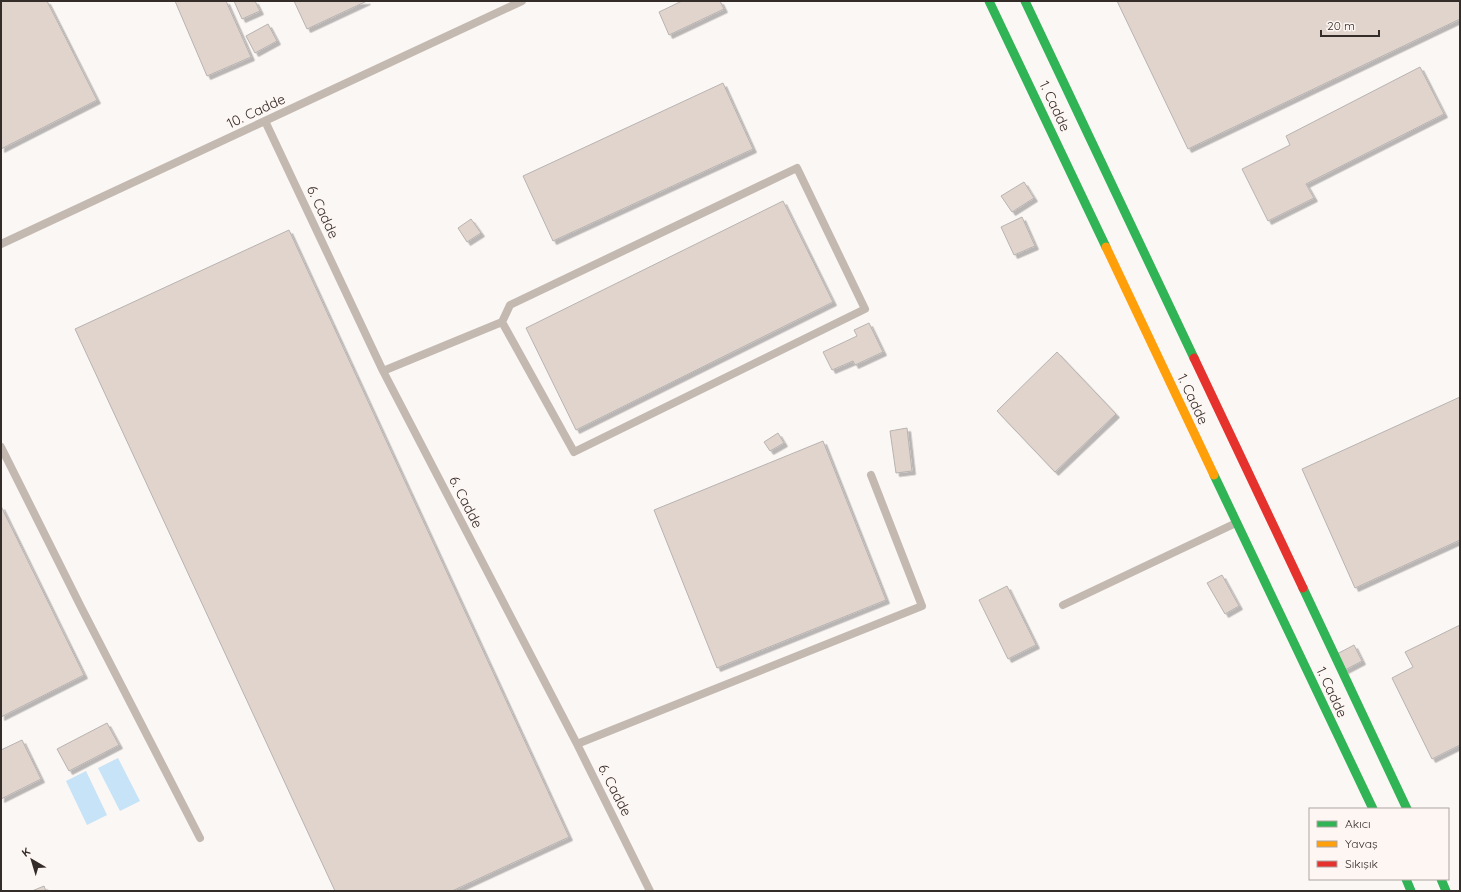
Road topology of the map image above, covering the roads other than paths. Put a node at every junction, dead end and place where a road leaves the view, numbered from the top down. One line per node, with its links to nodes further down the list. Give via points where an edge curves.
1 (522, 1): 4 (lane, 10. Cadde)
2 (989, 1): 10 (street, 1. Cadde)
3 (1024, 1): 14 (street)
4 (265, 121): 5 (lane, 10. Cadde); 7 (lane, 6. Cadde)
5 (1, 244)
6 (502, 322): 6 (lane, via 510,305 797,168 865,309 574,452); 7 (lane)
7 (383, 371): 12 (lane, 6. Cadde)
8 (1, 447): 15 (lane)
9 (871, 475): 12 (lane, via 922,606)
10 (1236, 522): 11 (lane); 13 (street, 1. Cadde)
11 (1063, 605)
12 (577, 744): 18 (lane, 6. Cadde)
13 (1372, 808)
14 (1407, 808)
15 (200, 838)
16 (1406, 880): 19 (street)
17 (1440, 880): 20 (street)
18 (650, 891)
19 (1412, 891)
20 (1446, 891)

